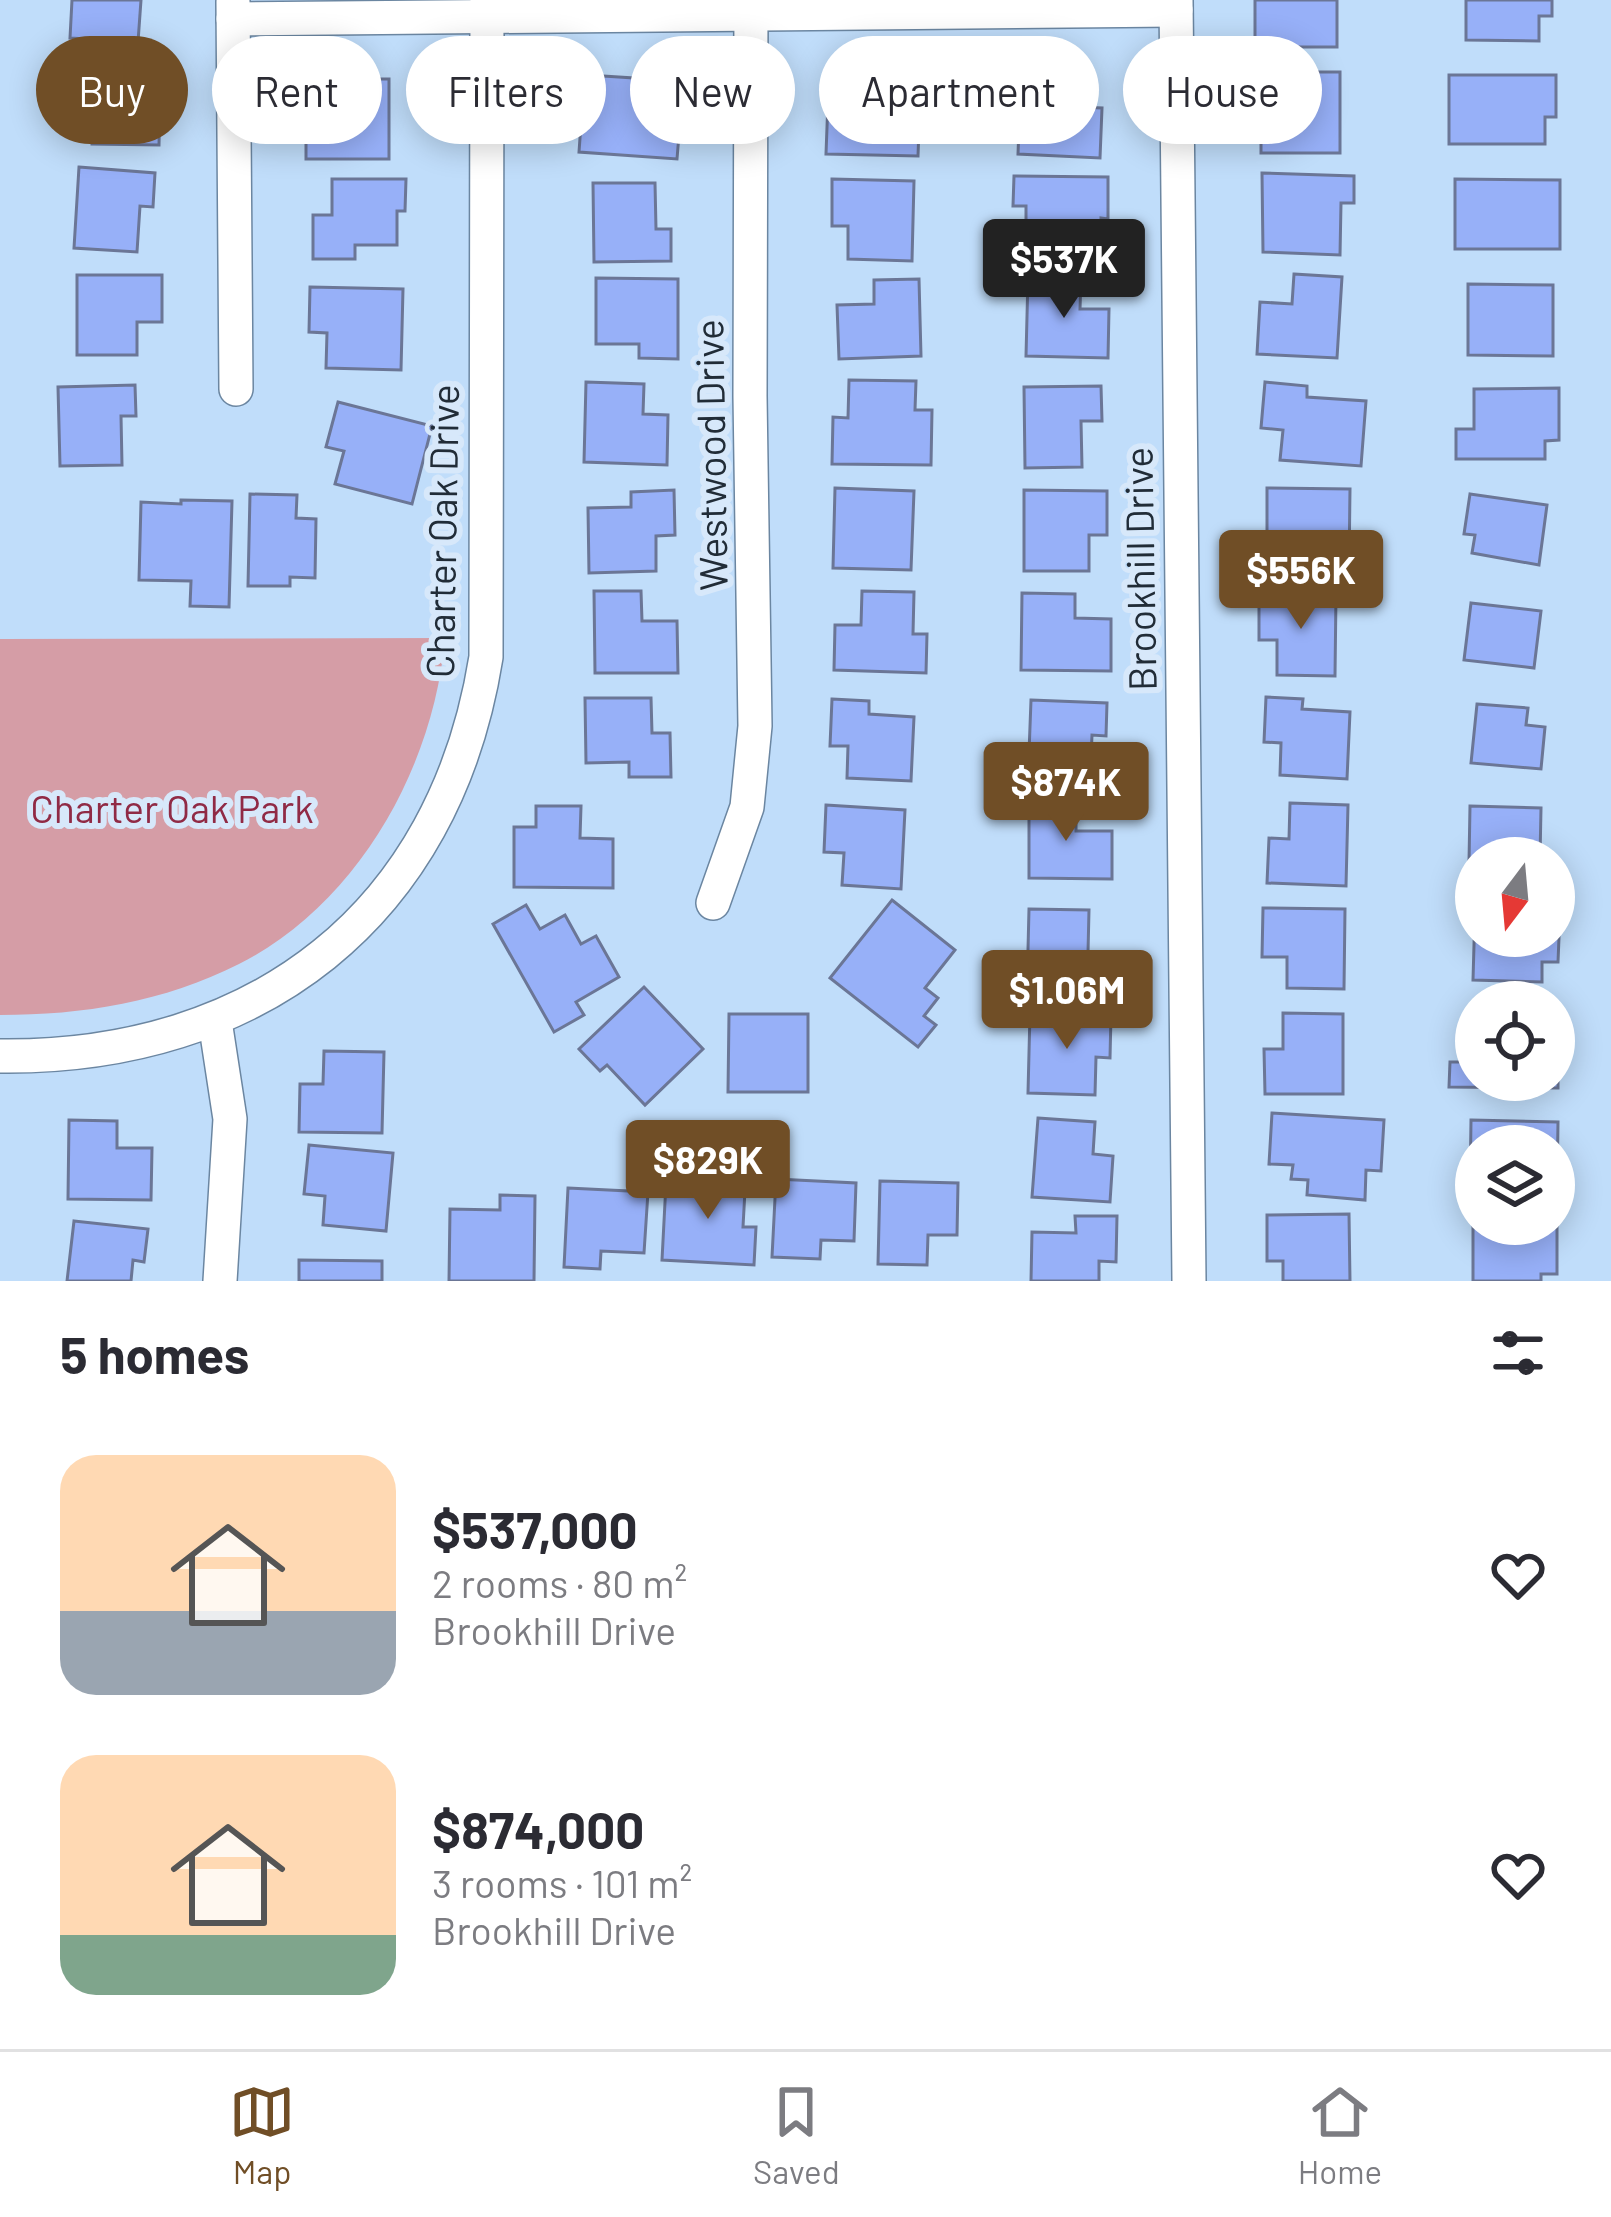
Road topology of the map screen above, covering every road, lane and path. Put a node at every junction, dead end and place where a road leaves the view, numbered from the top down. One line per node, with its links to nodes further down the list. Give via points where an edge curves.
1 (1176, 5): 2 (street); 10 (street, Brookhill Drive)
2 (751, 7): 3 (street); 6 (street, Westwood Drive, via 755,726 747,807)
3 (487, 8): 4 (street); 7 (street, Charter Oak Drive, via 486,657 468,744 444,804 399,878 283,985)
4 (233, 10): 5 (street)
5 (236, 388)
6 (712, 903)
7 (215, 1021): 8 (street, Charter Oak Drive, via 128,1047); 9 (street, via 230,1118)
8 (0, 1056)
9 (220, 1281)
10 (1189, 1281)

